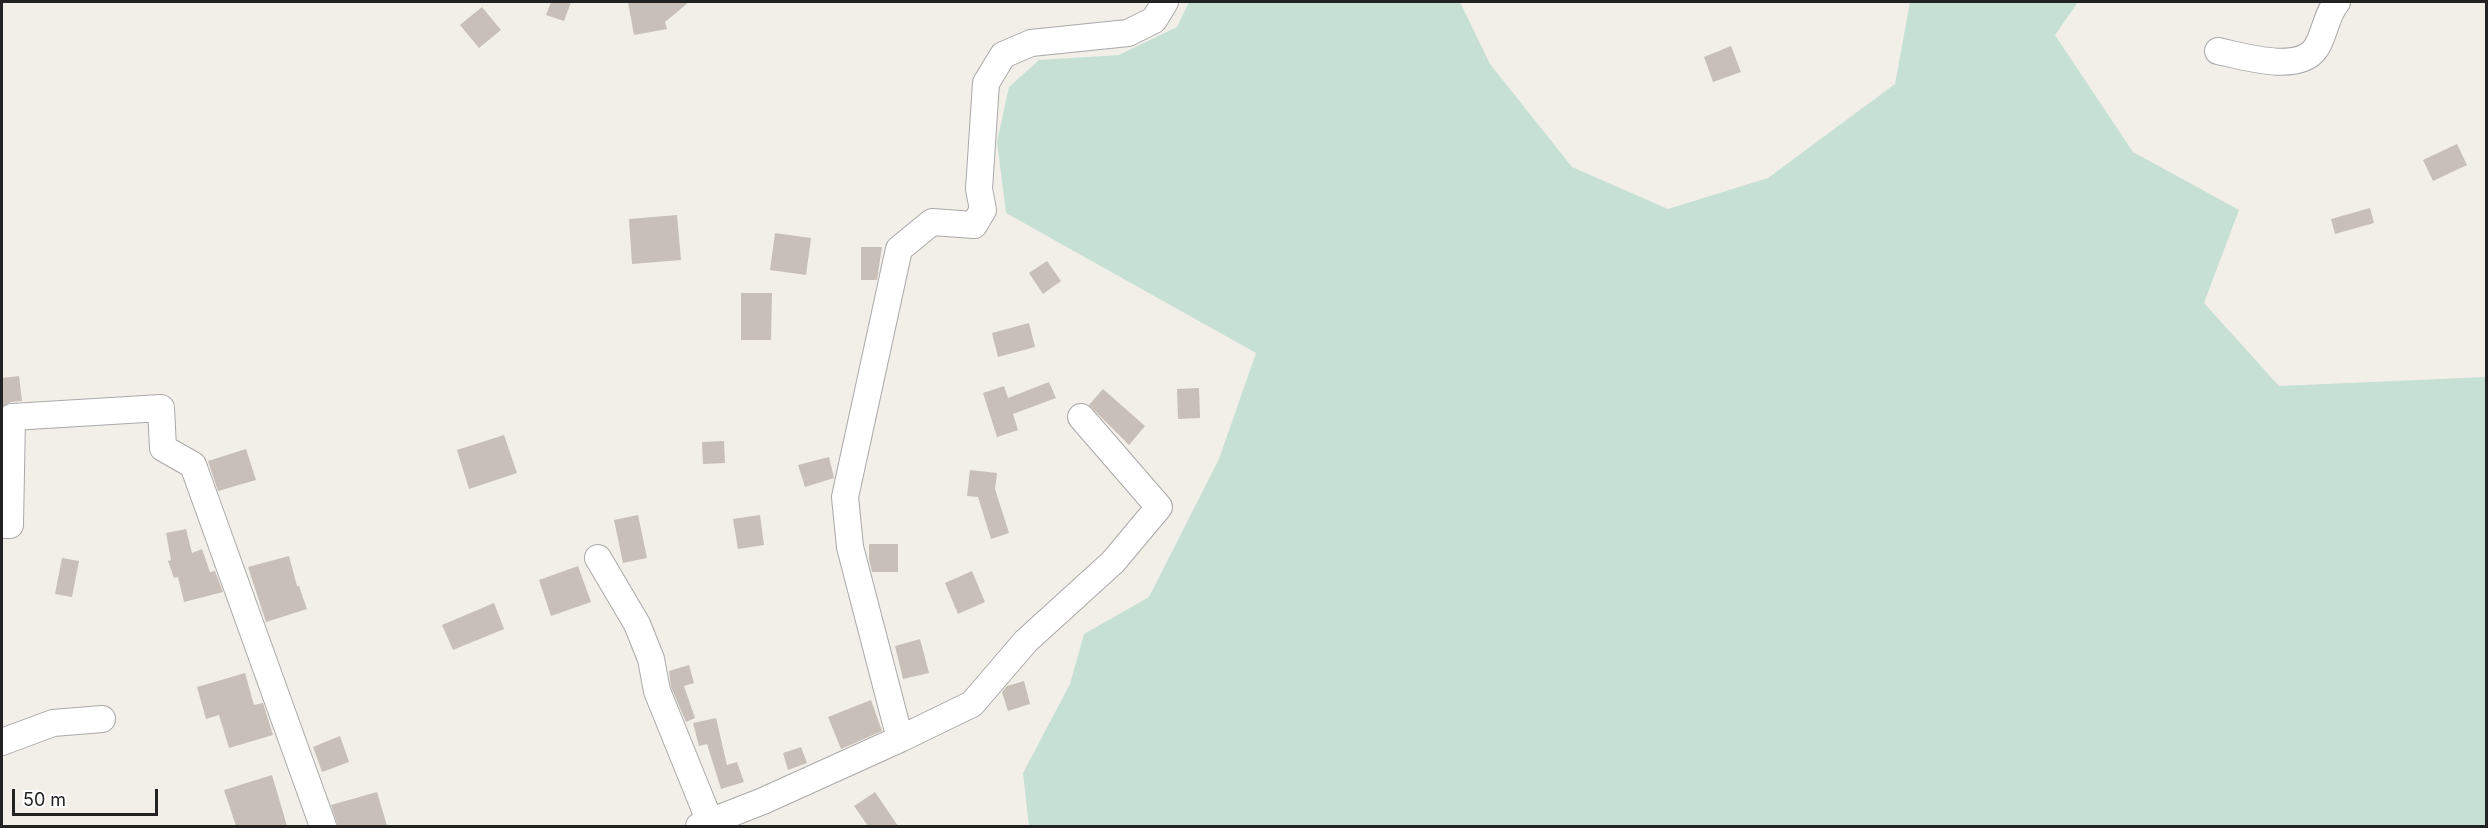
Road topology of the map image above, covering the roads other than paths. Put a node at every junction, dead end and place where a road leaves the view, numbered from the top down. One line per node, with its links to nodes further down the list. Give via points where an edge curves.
1 (1165, 2): 8 (street, via 1154,20 1128,33 1031,44 1002,55 986,83 979,189 983,210 974,225 932,222 898,249 845,497 850,547)
2 (2337, 2): 3 (street, via 2315,49 2301,58 2267,63)
3 (2218, 51)
4 (1081, 417): 8 (street, via 1159,507 1113,562 1026,641 972,704)
5 (2, 525): 11 (street, via 10,525 12,417 161,408 163,448 193,465)
6 (598, 558): 10 (street, via 637,624)
7 (102, 719): 9 (street, via 53,723)
8 (900, 739): 10 (street)
9 (2, 742)
10 (705, 824)
11 (323, 826)

